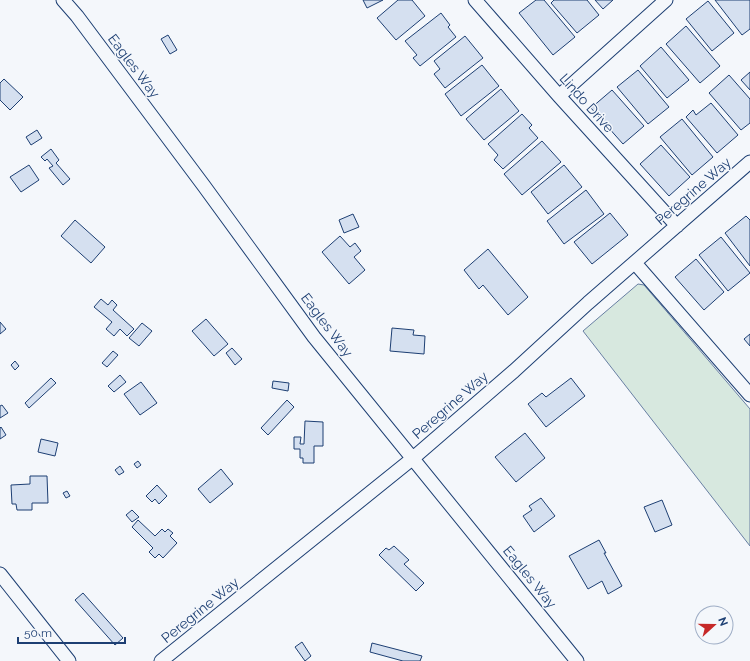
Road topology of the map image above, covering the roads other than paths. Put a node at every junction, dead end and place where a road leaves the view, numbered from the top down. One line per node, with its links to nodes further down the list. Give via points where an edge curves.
1 (63, 0): 9 (street, Eagles Way, via 314,337)
2 (474, 0): 4 (street, Lindo Drive)
3 (666, 0): 4 (street)
4 (559, 96): 6 (street, Lindo Drive)
5 (750, 162): 6 (street, Peregrine Way)
6 (677, 226): 7 (street, Peregrine Way)
7 (635, 263): 8 (street); 9 (street, Peregrine Way)
8 (750, 394)
9 (412, 459): 12 (street, Peregrine Way); 13 (street, Eagles Way)
10 (0, 574): 11 (street)
11 (69, 661)
12 (162, 661)
13 (577, 661)

